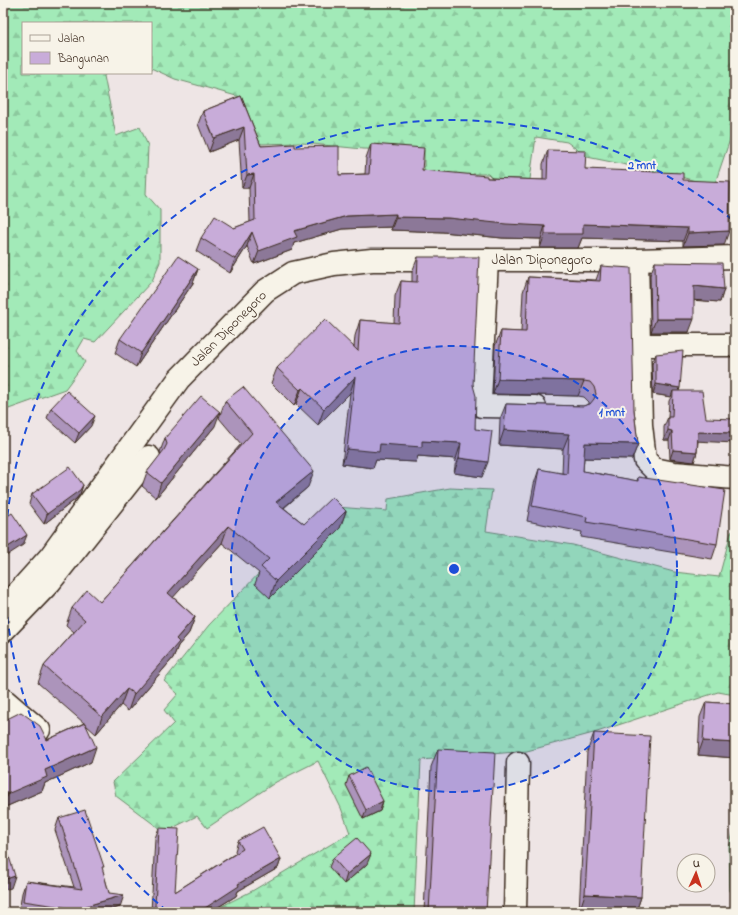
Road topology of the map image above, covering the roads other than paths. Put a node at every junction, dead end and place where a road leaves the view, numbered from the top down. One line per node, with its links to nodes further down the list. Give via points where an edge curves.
1 (735, 257): 3 (street, Jalan Diponegoro)
2 (487, 260): 3 (street, Jalan Diponegoro); 6 (street, via 480,401 482,406); 9 (street, Jalan Diponegoro, via 372,260 334,264 293,273 265,291 179,379 50,557)
3 (637, 260): 4 (street)
4 (640, 345): 5 (street); 8 (street, via 641,424 645,460 654,469 674,473)
5 (735, 345)
6 (556, 408)
7 (149, 457): 10 (street, via 50,582)
8 (735, 478)
9 (3, 609)
10 (3, 631)
11 (3, 699): 12 (street)
12 (39, 730)
13 (518, 763): 14 (street)
14 (515, 912)

